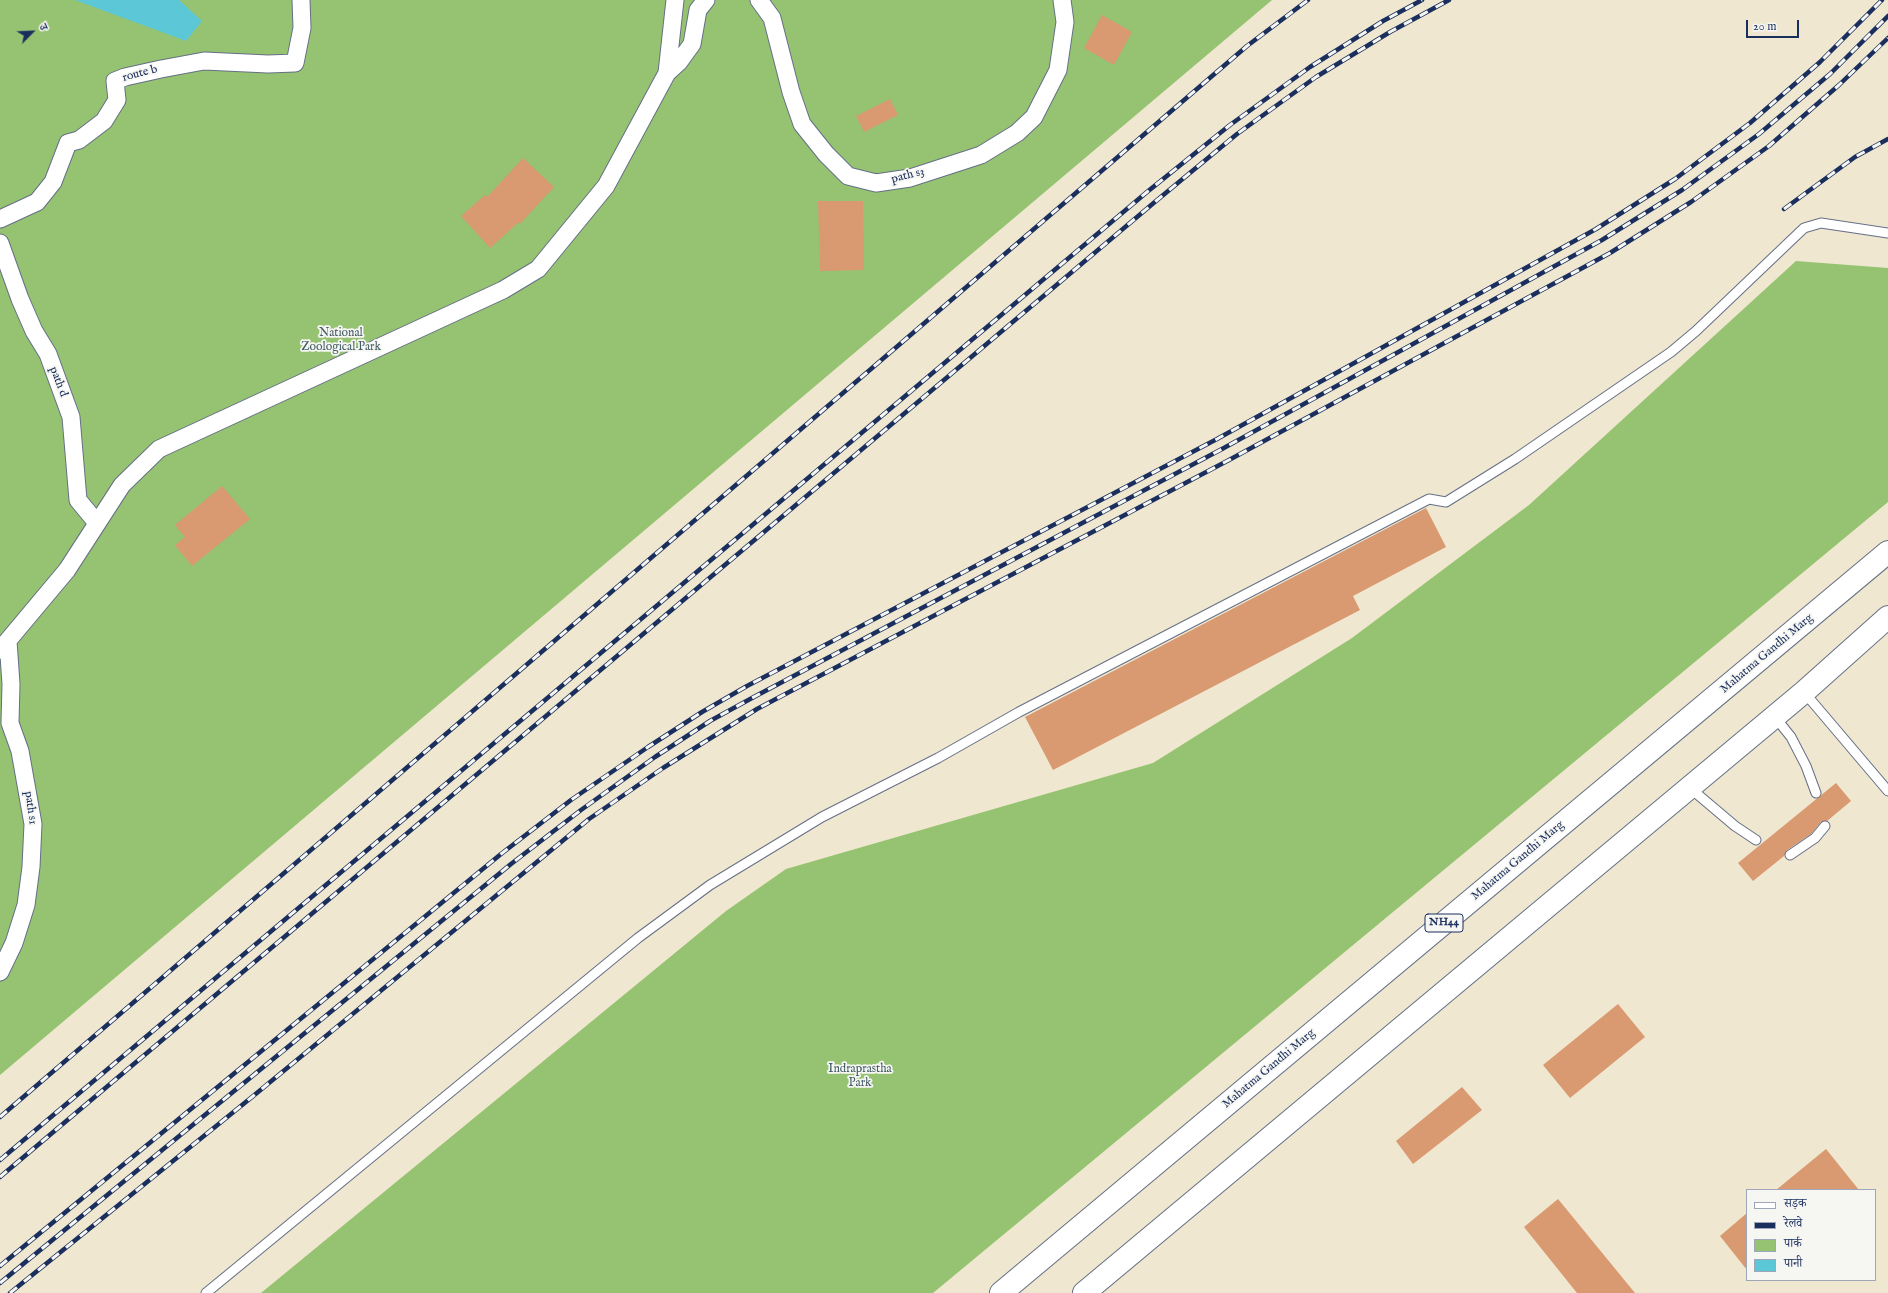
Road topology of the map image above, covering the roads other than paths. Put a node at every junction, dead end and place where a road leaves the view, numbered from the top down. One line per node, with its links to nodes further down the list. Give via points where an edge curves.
1 (301, 0): 7 (street, route b, via 302,28 295,63 204,61 125,76 115,81 117,100 104,121 79,140 68,143 53,182 37,202)
2 (675, 0): 6 (street)
3 (706, 0): 6 (street, via 698,10 692,44)
4 (759, 0): 5 (street, path s3, via 772,18 785,73 802,124 848,176 876,184 910,178 981,155 1017,133 1034,117 1058,70 1065,22)
5 (1062, 0)
6 (667, 73): 10 (street, via 606,186 538,269 503,290 159,449 122,485)
7 (0, 219)
8 (1888, 233): 23 (lane, via 1821,223 1804,228 1671,352 1515,459 1446,502 1429,499 1019,712 938,758 822,817 710,885 638,938)
9 (0, 243): 10 (street, path d, via 20,299 34,331 48,354 69,410 78,500)
10 (97, 523): 13 (street, via 67,570)
11 (1888, 552): 24 (highway, Mahatma Gandhi Marg / NH44)
12 (1888, 618): 14 (highway)
13 (4, 646): 22 (street, path s1, via 11,684 10,723 20,751 33,824 26,905 14,943)
14 (1804, 692): 15 (highway); 17 (lane)
15 (1775, 717): 16 (highway); 18 (lane, via 1791,737)
16 (1690, 788): 20 (lane, via 1734,826); 25 (highway)
17 (1888, 792)
18 (1816, 793)
19 (1825, 826): 21 (lane, via 1815,838)
20 (1756, 840)
21 (1790, 855)
22 (0, 972)
23 (206, 1293)
24 (1001, 1293)
25 (1084, 1293)

